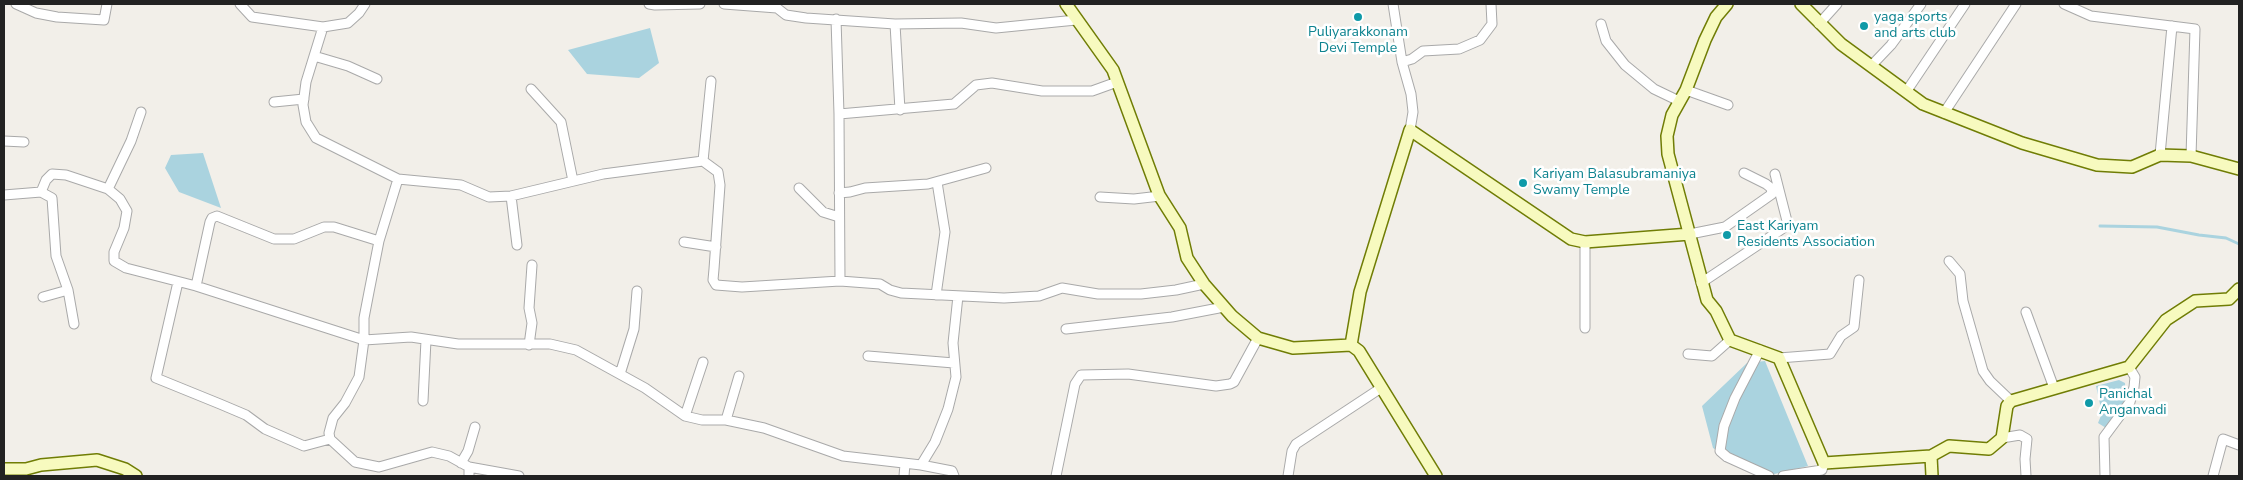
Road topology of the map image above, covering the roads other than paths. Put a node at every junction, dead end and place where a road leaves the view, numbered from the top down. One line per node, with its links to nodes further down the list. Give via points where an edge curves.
1 (16, 4): 2 (street, via 57,18 104,20)
2 (107, 4)
3 (240, 4): 26 (street, via 252,17)
4 (365, 4): 26 (street, via 348,23)
5 (649, 4): 6 (street)
6 (700, 4)
7 (724, 4): 19 (street, via 777,8)
8 (784, 4): 19 (street)
9 (1066, 4): 21 (street)
10 (1393, 4): 28 (street)
11 (1491, 4): 28 (street, via 1492,24 1480,40 1459,50 1423,51)
12 (1727, 4): 34 (street, via 1716,17 1705,40)
13 (1801, 4): 24 (street)
14 (1837, 4): 24 (street)
15 (1921, 4): 29 (street)
16 (1965, 4): 35 (street)
17 (2016, 4): 42 (street)
18 (2064, 4): 25 (street, via 2091,16)
19 (786, 15): 20 (street)
20 (836, 19): 22 (street); 43 (street)
21 (1076, 20): 22 (street, via 996,28 961,23); 32 (street, via 1113,70)
22 (895, 24): 40 (street)
23 (1601, 24): 37 (street, via 1606,41 1632,72 1654,89)
24 (1819, 24): 29 (street)
25 (2172, 26): 47 (street); 48 (street, via 2195,29)
26 (323, 27): 27 (street)
27 (314, 56): 30 (street); 36 (street)
28 (1402, 62): 44 (street, via 1411,94)
29 (1871, 66): 35 (street)
30 (377, 79)
31 (710, 80): 49 (street)
32 (1117, 82): 40 (street, via 1092,91 1042,91 992,83 976,85 954,104); 63 (street)
33 (531, 89): 55 (street, via 561,122)
34 (1686, 90): 37 (street); 39 (street)
35 (1906, 92): 42 (street)
36 (304, 99): 38 (street); 54 (street, via 306,122 316,138)
37 (1678, 101): 66 (street, via 1668,126 1668,154)
38 (274, 102)
39 (1728, 105)
40 (900, 110): 43 (street)
41 (141, 112): 58 (street)
42 (1944, 113): 47 (street, via 2022,143 2097,165 2132,167)
43 (839, 114): 60 (street)
44 (1410, 130): 69 (street, via 1571,239); 96 (street, via 1360,292)
45 (4, 141): 46 (street)
46 (24, 142)
47 (2160, 155): 48 (street)
48 (2191, 156): 51 (street)
49 (703, 161): 55 (street, via 603,174); 71 (street, via 718,172 720,184)
50 (986, 168): 56 (street)
51 (2239, 169)
52 (1744, 173): 66 (street, via 1766,184 1772,194 1725,226)
53 (1775, 174): 77 (street, via 1788,225)
54 (398, 179): 62 (street, via 461,185 489,197); 67 (street)
55 (573, 182): 62 (street)
56 (937, 182): 60 (street); 83 (street, via 944,232)
57 (798, 188): 65 (street, via 823,212)
58 (108, 189): 59 (street, via 66,175 52,174); 76 (street, via 127,210 114,261 126,268)
59 (41, 192): 61 (street); 80 (street, via 52,198 56,256)
60 (839, 192): 65 (street)
61 (4, 195)
62 (511, 196): 70 (street)
63 (1160, 196): 64 (street, via 1134,199); 78 (street, via 1180,228 1186,258)
64 (1100, 197)
65 (839, 217): 75 (street)
66 (1690, 234): 69 (street); 77 (street)
67 (379, 241): 79 (street, via 334,227 324,227 294,239 274,239 217,216 210,222); 92 (street, via 364,318)
68 (684, 242): 71 (street)
69 (1585, 242): 89 (street)
70 (516, 245)
71 (716, 247): 75 (street, via 713,280 716,285 742,288)
72 (1949, 261): 108 (street, via 1960,274 1963,301 1983,372)
73 (532, 265): 95 (street)
74 (1859, 280): 100 (street, via 1854,327 1841,336 1830,354)
75 (840, 281): 83 (street, via 880,284 901,293)
76 (178, 282): 79 (street); 114 (street, via 156,378 220,404 304,446)
77 (1701, 283): 94 (street)
78 (1204, 284): 84 (street, via 1141,294 1098,294 1062,288 1039,296); 86 (street)
79 (196, 286): 92 (street)
80 (68, 290): 85 (street); 88 (street)
81 (2239, 290): 103 (street, via 2229,299 2195,301 2166,320)
82 (637, 291): 104 (street, via 634,329)
83 (936, 295): 84 (street)
84 (958, 296): 102 (street)
85 (43, 297)
86 (1224, 308): 90 (street); 91 (street)
87 (2026, 312): 107 (street)
88 (74, 324)
89 (1585, 328)
90 (1066, 329)
91 (1258, 338): 96 (street, via 1293,348); 127 (street, via 1230,384 1216,386 1128,374 1081,375 1075,384)
92 (364, 340): 93 (street); 114 (street, via 359,377 333,418)
93 (426, 340): 95 (street); 109 (street)
94 (1730, 340): 97 (street); 98 (street, via 1712,356)
95 (529, 345): 104 (street, via 550,344 576,350)
96 (1351, 345): 106 (street, via 1369,365)
97 (1760, 350): 100 (street); 130 (street, via 1735,398 1724,426 1720,451)
98 (1688, 354)
99 (868, 356): 102 (street)
100 (1779, 358): 121 (street)
101 (703, 362): 110 (street)
102 (954, 363): 118 (street, via 956,376 948,409 935,442)
103 (2129, 367): 107 (street); 134 (street, via 2135,377 2130,402 2104,437)
104 (620, 374): 110 (street)
105 (739, 376): 111 (street)
106 (1381, 388): 128 (street, via 1296,444); 129 (street)
107 (2054, 388): 108 (street)
108 (2011, 400): 113 (street, via 2007,406)
109 (423, 401)
110 (685, 416): 111 (street)
111 (726, 420): 117 (street, via 784,434 843,456)
112 (475, 428): 120 (street)
113 (2002, 438): 116 (street, via 1989,449 1949,446); 133 (street, via 2020,435 2027,438)
114 (330, 439): 120 (street, via 355,462 379,467 432,452 449,456)
115 (2239, 445): 135 (street, via 2223,439)
116 (1931, 456): 121 (street); 132 (street)
117 (905, 464): 118 (street); 125 (street)
118 (921, 465): 126 (street, via 952,471)
119 (4, 469): 122 (street)
120 (466, 469): 124 (street)
121 (1821, 470): 131 (street)
122 (26, 473): 123 (street, via 41,465 97,460)
123 (136, 476)
124 (519, 476)
125 (904, 476)
126 (954, 476)
127 (1056, 476)
128 (1288, 476)
129 (1436, 476)
130 (1769, 476)
131 (1784, 476)
132 (1932, 476)
133 (2026, 476)
134 (2105, 476)
135 (2213, 476)

